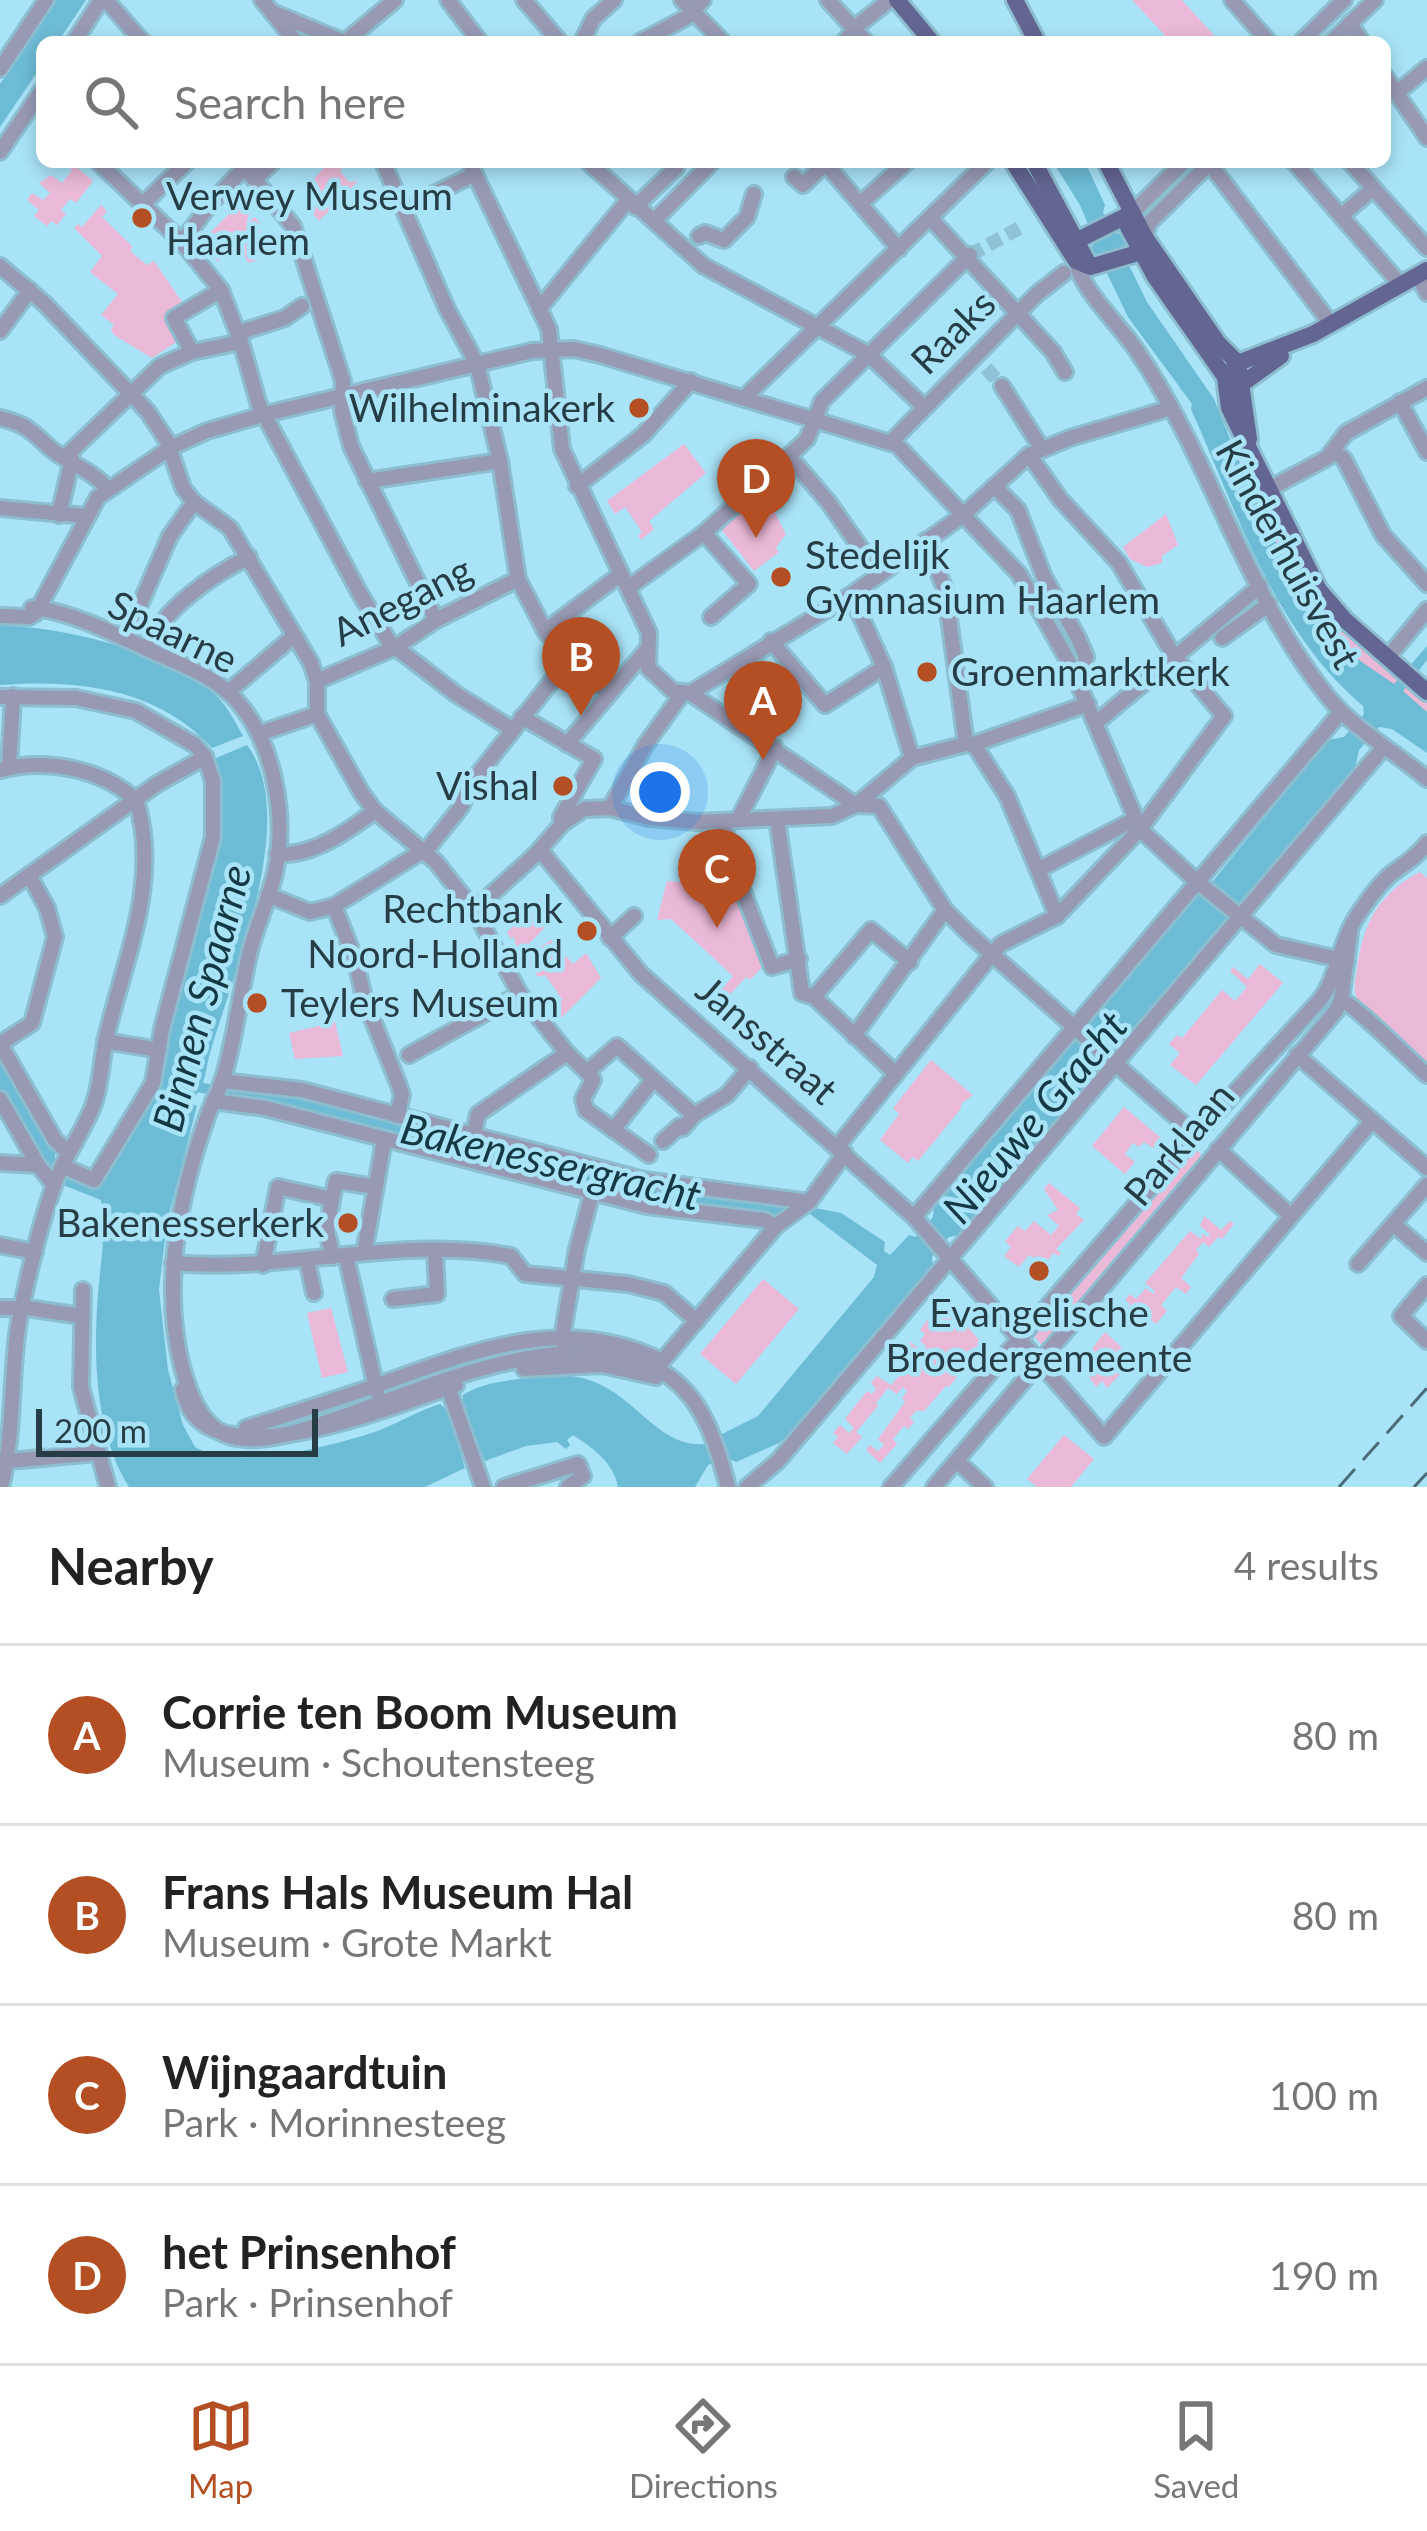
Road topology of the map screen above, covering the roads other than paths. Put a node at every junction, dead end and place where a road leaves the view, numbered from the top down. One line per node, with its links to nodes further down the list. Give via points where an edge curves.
1 (46, 0): 35 (street)
2 (104, 0): 16 (street); 17 (street)
3 (395, 0): 20 (street)
4 (448, 0): 21 (street)
5 (524, 0): 22 (street)
6 (828, 0): 26 (street)
7 (894, 0): 27 (street, via 858,25); 28 (main road)
8 (1015, 0): 29 (main road)
9 (1232, 0): 30 (street)
10 (1375, 0): 15 (street)
11 (693, 2): 24 (street); 25 (street)
12 (1334, 3): 31 (street)
13 (603, 4): 23 (street)
14 (267, 6): 18 (street); 19 (street)
15 (1350, 23): 32 (street); 33 (street)
16 (78, 36)
17 (137, 36)
18 (291, 36)
19 (331, 36)
20 (348, 36)
21 (475, 36)
22 (555, 36)
23 (585, 36)
24 (650, 36)
25 (718, 36)
26 (854, 36)
27 (855, 36)
28 (927, 36)
29 (1034, 36)
30 (1264, 36)
31 (1306, 36)
32 (1337, 36)
33 (1358, 36)
34 (1427, 68): 37 (street)
35 (0, 69)
36 (1391, 86): 37 (street)
37 (1396, 94): 39 (street)
38 (36, 105): 40 (street)
39 (1427, 138)
40 (0, 152)
41 (104, 168): 67 (street)
42 (181, 168): 67 (street)
43 (386, 168): 69 (street)
44 (474, 168): 69 (street)
45 (476, 168): 85 (street)
46 (595, 168): 66 (street)
47 (670, 168): 66 (street)
48 (676, 168): 63 (street)
49 (706, 168): 63 (street)
50 (817, 168): 62 (street)
51 (828, 168): 68 (street)
52 (901, 168): 68 (street)
53 (970, 168): 71 (street)
54 (1023, 168): 74 (main road)
55 (1103, 168): 74 (main road)
56 (1178, 168): 74 (street)
57 (1205, 168): 74 (street, via 1149,223)
58 (1214, 168): 87 (street)
59 (1299, 168): 70 (street)
60 (1355, 168): 64 (street)
61 (247, 170): 75 (street); 100 (street, via 299,239)
62 (798, 181)
63 (691, 184): 72 (street)
64 (1373, 189): 70 (street); 77 (street)
65 (754, 194): 73 (street, via 747,217 724,240)
66 (631, 203): 72 (street); 85 (street)
67 (143, 204): 75 (street)
68 (860, 204): 76 (street)
69 (403, 209): 94 (street)
70 (1342, 215): 80 (street)
71 (932, 218): 76 (street); 78 (street)
72 (655, 220): 88 (street, via 722,278)
73 (699, 236)
74 (1110, 241): 86 (street, Raaks); 96 (main road); 96 (main road, via 1218,344); 105 (street, Kinderhuisvest, via 1102,303)
75 (182, 242): 82 (street)
76 (904, 244): 88 (street)
77 (1427, 248)
78 (968, 257): 86 (street); 92 (street)
79 (0, 266): 81 (street)
80 (1415, 276): 83 (street); 87 (main road)
81 (30, 290): 89 (street); 101 (street)
82 (221, 290): 90 (street); 91 (street, via 174,318)
83 (1427, 293)
84 (302, 306): 90 (street)
85 (539, 309): 93 (street)
86 (1018, 313): 95 (street); 104 (street, Raaks, via 980,362)
87 (1331, 324): 96 (main road)
88 (818, 325): 92 (street); 102 (street)
89 (0, 331)
90 (240, 338): 91 (street); 106 (street)
91 (192, 352): 101 (street, via 160,366)
92 (868, 354): 104 (street); 107 (street)
93 (553, 356): 94 (street); 97 (street, via 574,350); 118 (street, via 562,449)
94 (476, 364): 100 (street); 116 (street)
95 (1065, 371)
96 (1235, 374): 121 (main road, via 1229,408)
97 (691, 381): 102 (street); 118 (street, via 643,435)
98 (1002, 386): 112 (street)
99 (1427, 388): 103 (street)
100 (343, 394): 106 (street); 117 (street, via 351,446)
101 (132, 395): 110 (street); 115 (street)
102 (745, 397): 107 (street)
103 (1400, 402): 111 (street, via 1346,433); 113 (street)
104 (924, 407): 109 (street, Raaks)
105 (1172, 409): 112 (street); 136 (street, Kinderhuisvest)
106 (266, 415): 110 (street); 149 (street)
107 (814, 418): 109 (street); 114 (street)
108 (1, 420): 115 (street, via 34,429)
109 (892, 441): 125 (street)
110 (170, 448): 120 (street); 122 (street)
111 (1333, 451): 121 (street); 135 (street, via 1383,535)
112 (1035, 452): 119 (street); 153 (street, via 1060,499 1119,563)
113 (1427, 452)
114 (789, 457): 127 (street); 130 (street)
115 (69, 458): 120 (street); 124 (street)
116 (500, 461): 117 (street); 133 (street)
117 (367, 481): 143 (street)
118 (577, 486): 134 (street)
119 (994, 486): 125 (street); 132 (street, via 1018,511)
120 (107, 488): 126 (street)
121 (1268, 490): 152 (main road, via 1319,590)
122 (194, 502): 129 (street, via 230,528); 147 (street)
123 (0, 508): 124 (street)
124 (58, 515): 126 (street)
125 (963, 515): 128 (street); 131 (street)
126 (86, 516): 139 (street)
127 (704, 533): 134 (street); 142 (street, via 749,584)
128 (925, 542): 130 (street); 170 (street, via 945,589)
129 (249, 557): 145 (street); 151 (street, via 173,612)
130 (878, 573): 137 (street)
131 (1019, 574): 132 (street); 157 (street)
132 (1044, 577): 157 (street, via 1087,657)
133 (518, 579): 143 (street, Anegang); 144 (street)
134 (625, 581): 144 (street); 150 (street)
135 (1427, 584)
136 (1260, 586): 138 (street, Kinderhuisvest); 153 (street)
137 (851, 595): 148 (street); 155 (street)
138 (1269, 604): 146 (street); 164 (street, Kinderhuisvest)
139 (39, 608): 141 (street); 147 (street, Spaarne)
140 (1427, 610): 152 (street)
141 (0, 612)
142 (711, 617)
143 (436, 620): 149 (street, Anegang)
144 (545, 631): 154 (street)
145 (294, 636): 156 (street); 158 (street)
146 (1222, 638)
147 (124, 639): 151 (street, Spaarne)
148 (771, 641): 155 (street, via 825,705); 160 (street)
149 (396, 647): 156 (street, Anegang); 167 (street, via 456,694)
150 (648, 648): 160 (street, via 648,668 673,692); 161 (street)
151 (148, 649): 158 (street, Spaarne)
152 (1390, 654): 159 (main road)
153 (1174, 656): 166 (street); 184 (street, via 1224,716)
154 (569, 659): 161 (street); 167 (street)
155 (884, 667): 174 (street)
156 (317, 681): 165 (street)
157 (1079, 684): 163 (street)
158 (228, 692): 188 (street, Spaarne, via 268,758)
159 (1427, 692)
160 (686, 693): 172 (street); 179 (street)
161 (609, 694): 169 (street)
162 (6, 696): 173 (street, via 121,705); 175 (street)
163 (1088, 704): 166 (street); 170 (street)
164 (1341, 712): 171 (street, Kinderhuisvest); 192 (street)
165 (317, 714): 168 (street); 180 (street)
166 (1097, 722): 184 (street)
167 (517, 723): 169 (street); 187 (street)
168 (267, 731)
169 (567, 744): 183 (street, via 594,759)
170 (971, 745): 174 (street); 190 (street, via 1007,796)
171 (1384, 747): 176 (street); 198 (street)
172 (776, 748): 178 (street); 182 (street)
173 (205, 757): 177 (street); 213 (street, via 214,837)
174 (912, 758): 178 (street)
175 (5, 769): 177 (street, via 70,768)
176 (1427, 778)
177 (136, 800): 191 (street); 211 (street, via 141,906)
178 (856, 805): 181 (street, via 832,816); 197 (street, via 871,803 886,814)
179 (610, 808): 182 (street, via 665,820); 183 (street, via 584,809)
180 (375, 811): 187 (street); 188 (street, via 325,842)
181 (777, 819): 182 (street); 203 (street)
182 (731, 821): 203 (street, via 729,855 772,967)
183 (562, 824): 186 (street)
184 (1137, 824): 190 (street); 192 (street); 200 (street)
185 (1427, 842): 189 (street)
186 (540, 850): 196 (street); 201 (street, Jansstraat)
187 (422, 851): 195 (street); 196 (street)
188 (277, 854): 194 (street, Spaarne)
189 (1422, 863): 204 (street, via 1379,886 1349,929)
190 (1038, 870): 200 (street)
191 (29, 875): 193 (street); 212 (street, via 55,937 32,1023)
192 (1201, 884): 198 (street); 209 (street)
193 (0, 896)
194 (268, 896): 195 (street, via 310,912); 223 (street, Spaarne)
195 (334, 906): 226 (street, via 402,1095)
196 (474, 910): 206 (street)
197 (945, 910): 202 (street); 205 (street)
198 (1237, 912): 204 (street, via 1276,944); 217 (street)
199 (634, 916): 201 (street)
200 (1058, 916): 202 (street)
201 (610, 938): 218 (street, Jansstraat)
202 (993, 953): 209 (street); 220 (street)
203 (799, 959): 207 (street)
204 (1341, 960): 208 (street); 229 (street, Parklaan, via 1319,1001)
205 (910, 962): 207 (street, via 871,930); 210 (street)
206 (520, 994): 214 (street); 215 (street)
207 (808, 995): 210 (street)
208 (1342, 1000): 216 (street, Parklaan); 221 (street)
209 (1081, 1030): 217 (street); 246 (street)
210 (854, 1036): 220 (street)
211 (105, 1041): 213 (street); 239 (street, via 92,1111)
212 (0, 1044): 239 (street, via 55,1140)
213 (159, 1050): 239 (street, via 148,1094 94,1180)
214 (566, 1053): 219 (street); 232 (street, via 478,1114)
215 (409, 1055)
216 (1297, 1055): 227 (street); 234 (street, Parklaan)
217 (1112, 1058): 229 (street); 252 (street)
218 (750, 1067): 225 (street, via 727,1095); 233 (street, Jansstraat)
219 (589, 1071): 222 (street, via 617,1046); 228 (street, via 586,1110)
220 (895, 1073): 233 (street)
221 (1427, 1075)
222 (653, 1080): 225 (street); 228 (street)
223 (220, 1089): 226 (street, via 302,1090); 230 (street); 256 (street, Spaarne)
224 (0, 1101): 237 (street)
225 (694, 1114): 231 (street)
226 (397, 1116): 232 (street)
227 (1372, 1121): 238 (street); 245 (street)
228 (613, 1130): 235 (street)
229 (1196, 1135): 268 (street, Parklaan)
230 (384, 1140): 232 (street); 241 (street)
231 (663, 1141)
232 (471, 1149): 242 (street); 244 (street)
233 (842, 1149): 244 (street); 246 (street, Jansstraat)
234 (1218, 1149): 245 (street); 271 (street, Parklaan)
235 (649, 1154)
236 (0, 1163): 237 (street)
237 (38, 1166): 239 (street)
238 (1427, 1168)
239 (60, 1171): 250 (street)
240 (1427, 1185): 247 (street)
241 (376, 1187): 243 (street, via 336,1181); 251 (street)
242 (592, 1193): 244 (street, via 764,1220); 259 (street)
243 (332, 1199): 254 (street, via 327,1232); 257 (street, via 278,1186)
244 (793, 1212): 267 (street)
245 (1290, 1214): 271 (street, via 1105,1437)
246 (919, 1222): 252 (street, Jansstraat)
247 (1393, 1224): 253 (street); 258 (street)
248 (0, 1245): 250 (street)
249 (435, 1250): 251 (street); 259 (street, via 511,1256 525,1274); 263 (street, via 436,1294)
250 (35, 1252): 265 (street)
251 (364, 1252): 254 (street)
252 (945, 1253): 268 (street, Jansstraat); 287 (street, via 778,1461)
253 (1427, 1253)
254 (340, 1257): 255 (street); 274 (street)
255 (307, 1260): 257 (street); 262 (street)
256 (173, 1263): 257 (street); 276 (street, Spaarne, via 183,1393)
257 (263, 1264)
258 (1358, 1264)
259 (572, 1280): 267 (street, via 664,1293); 270 (street)
260 (1427, 1285): 269 (street, via 1401,1316)
261 (83, 1290): 266 (street)
262 (314, 1292)
263 (394, 1299)
264 (0, 1308): 265 (street)
265 (21, 1310): 266 (street); 280 (street)
266 (82, 1316): 278 (street, via 81,1387)
267 (697, 1321): 272 (street)
268 (1016, 1339): 271 (street); 288 (street, Parklaan)
269 (1427, 1341)
270 (567, 1352): 272 (street, via 625,1355); 273 (street); 274 (street, via 511,1342)
271 (1039, 1360): 279 (street, Parklaan)
272 (657, 1368): 286 (street, via 691,1397)
273 (446, 1383): 275 (street); 283 (street)
274 (375, 1386): 275 (street); 277 (street, via 246,1428)
275 (381, 1409): 276 (street, via 309,1440 246,1450 213,1442); 277 (street)
276 (201, 1425): 277 (street)
277 (245, 1438)
278 (96, 1453): 280 (street); 282 (street)
279 (957, 1460): 289 (street, Parklaan); 290 (street)
280 (9, 1461): 281 (street)
281 (0, 1486)
282 (108, 1487)
283 (483, 1487)
284 (504, 1487): 285 (street, via 578,1464 583,1476)
285 (568, 1487)
286 (724, 1487)
287 (747, 1487)
288 (891, 1487)
289 (934, 1487)
290 (985, 1487)

